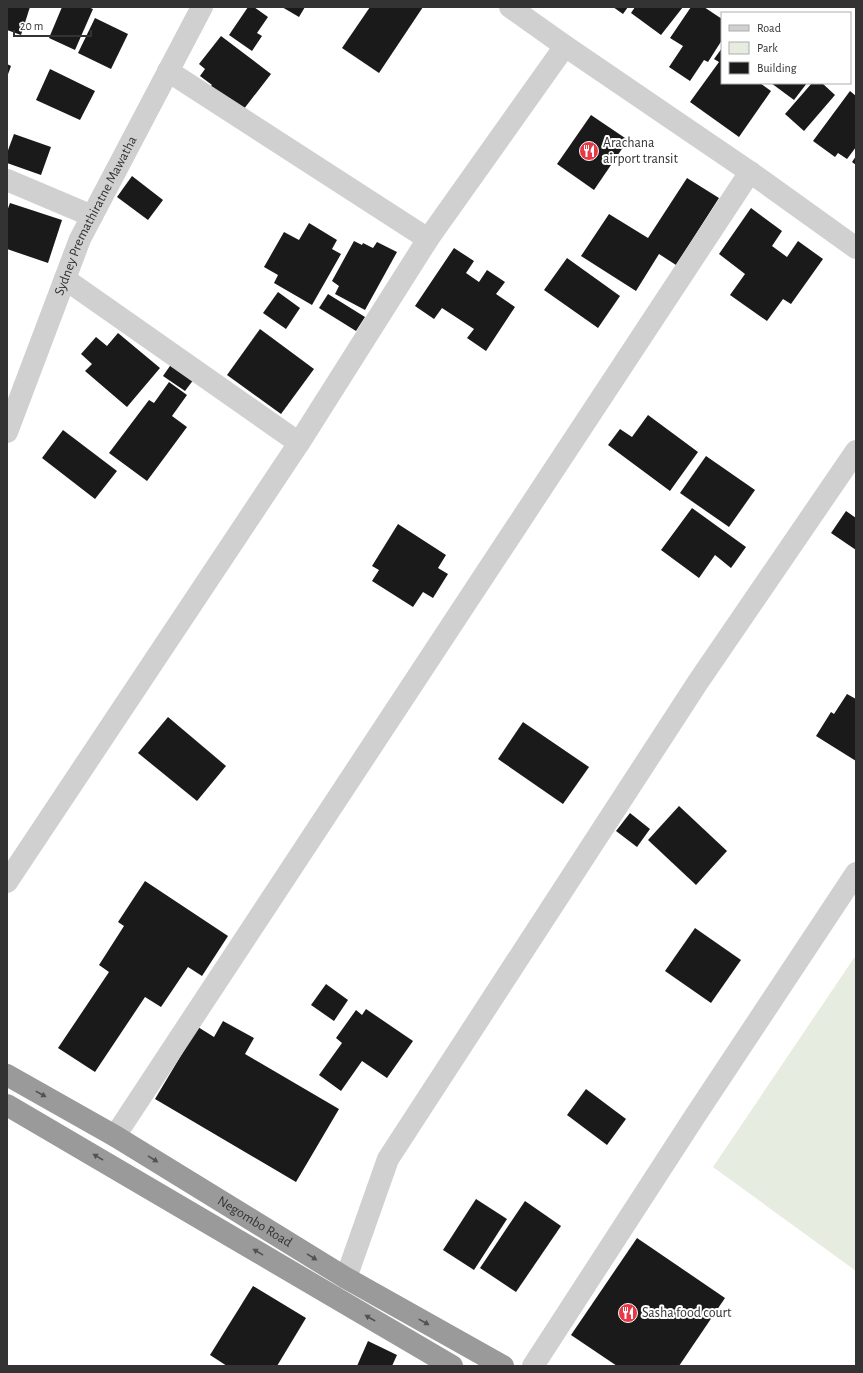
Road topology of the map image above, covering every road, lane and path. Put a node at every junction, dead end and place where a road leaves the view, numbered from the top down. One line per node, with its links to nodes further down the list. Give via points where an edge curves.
1 (202, 7): 4 (street, Sydney Premathiratne Mawatha)
2 (510, 7): 3 (street)
3 (565, 46): 5 (street); 8 (street)
4 (168, 71): 7 (street, Sydney Premathiratne Mawatha); 8 (street)
5 (750, 172): 9 (street); 18 (street)
6 (7, 180): 7 (street)
7 (92, 216): 10 (street, Sydney Premathiratne Mawatha)
8 (428, 239): 12 (street)
9 (856, 248)
10 (65, 279): 11 (street, Sydney Premathiratne Mawatha); 12 (street)
11 (7, 432)
12 (299, 443): 15 (street)
13 (856, 451): 19 (street, via 698,682 388,1159)
14 (856, 873): 22 (street)
15 (7, 882)
16 (7, 1075): 18 (highway, Negombo Road, one-way to 18)
17 (7, 1105): 20 (highway, Negombo Road, one-way to 17)
18 (115, 1136): 19 (highway, Negombo Road, one-way to 19)
19 (346, 1278): 21 (highway, Negombo Road, one-way to 21)
20 (452, 1366)
21 (503, 1366)
22 (533, 1366)

